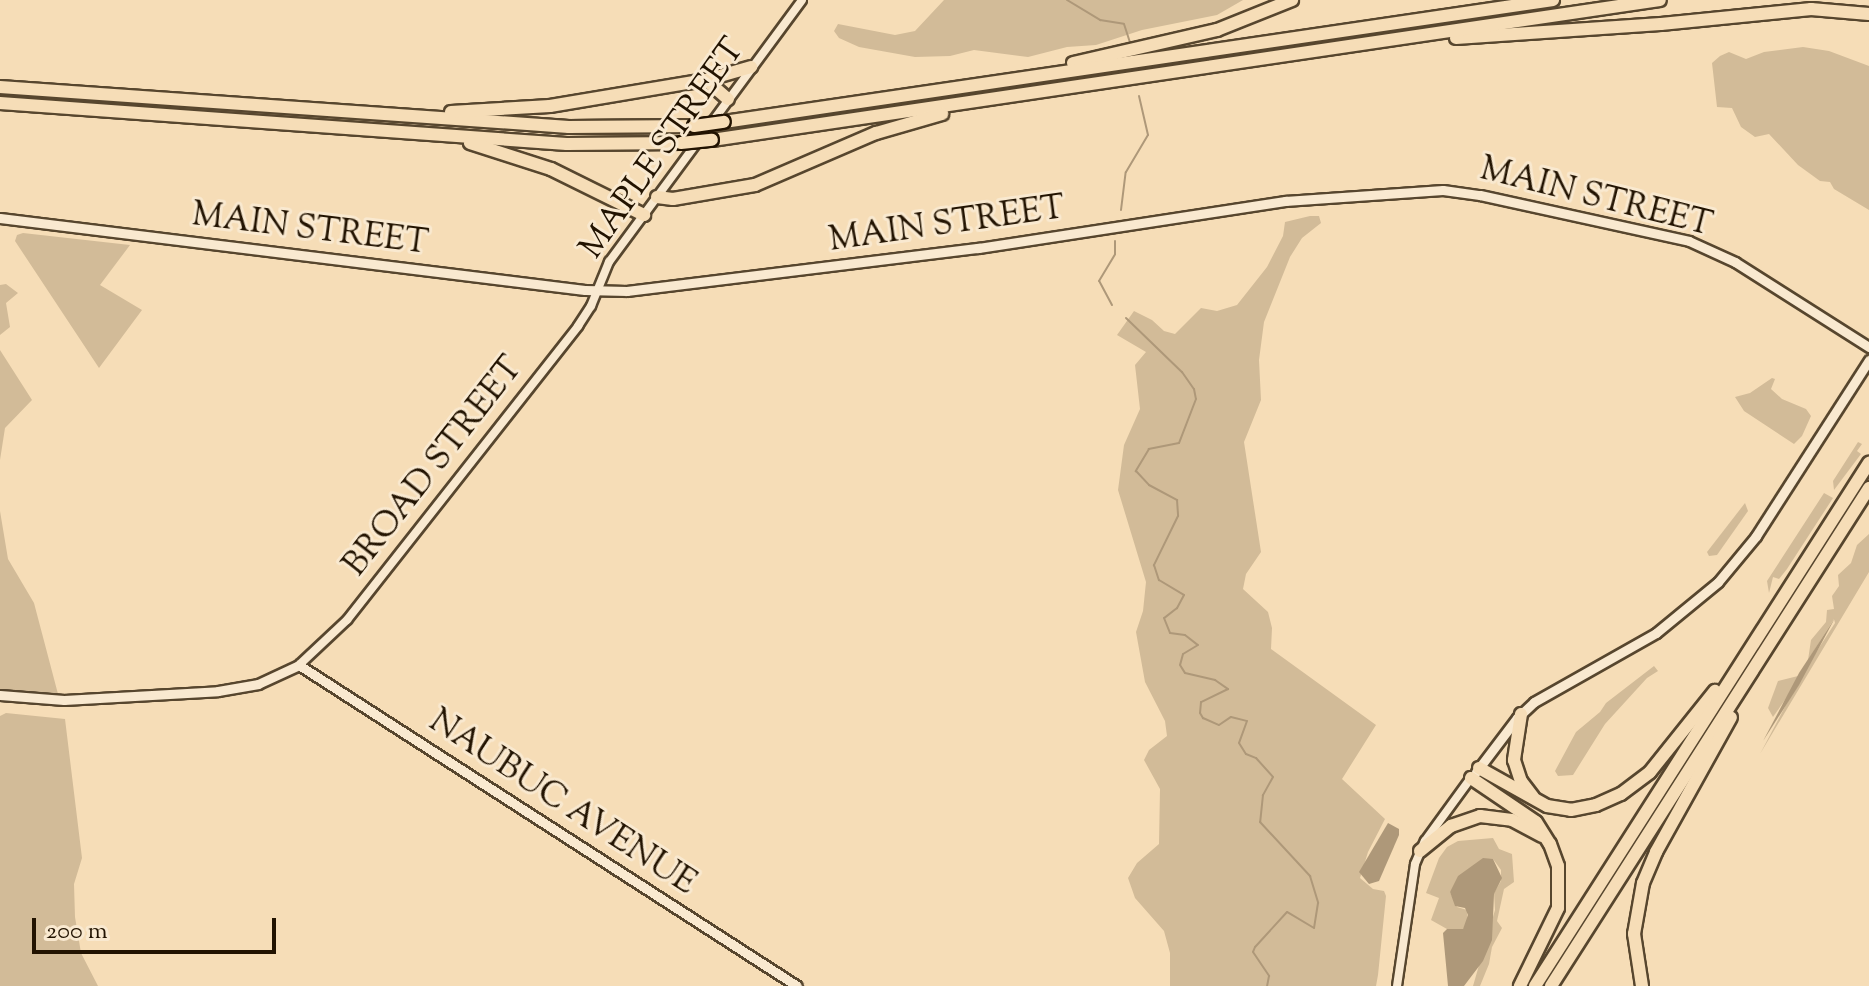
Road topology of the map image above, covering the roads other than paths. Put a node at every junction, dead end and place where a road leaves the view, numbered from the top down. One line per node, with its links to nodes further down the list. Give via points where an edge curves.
1 (802, 0): 7 (street, MAPLE STREET)
2 (1292, 0): 8 (highway, via 1217,30 1067,64)
3 (1553, 0): 8 (highway)
4 (1660, 0): 6 (highway)
5 (1869, 14): 6 (highway, via 1818,8 1642,26 1447,38)
6 (1421, 35): 11 (highway)
7 (751, 67): 9 (highway); 12 (street, MAPLE STREET)
8 (1041, 76): 14 (highway, bridge, via 694,126 615,129)
9 (706, 80): 12 (highway); 14 (highway, via 535,108)
10 (0, 87): 14 (highway)
11 (997, 98): 15 (highway, bridge, via 681,143 610,146); 16 (highway, via 876,133 755,185 676,199)
12 (728, 99): 16 (street, MAPLE STREET)
13 (0, 103): 15 (highway)
14 (408, 116)
15 (444, 135): 17 (highway, via 541,165)
16 (657, 197): 17 (street, MAPLE STREET)
17 (644, 215): 19 (street, MAPLE STREET, via 605,268)
18 (0, 218): 19 (main road, MAIN STREET)
19 (597, 291): 20 (main road, MAIN STREET, via 660,289 848,265 1285,201 1443,190 1689,241 1735,262); 24 (street, BROAD STREET, via 578,326 347,620)
20 (1869, 347)
21 (1869, 360): 28 (main road, via 1762,527 1718,582 1664,628)
22 (1869, 463): 25 (highway)
23 (1869, 488): 26 (highway)
24 (299, 665): 27 (main road, via 258,684 218,691 64,700); 33 (main road, NAUBUC AVENUE)
25 (1735, 673): 30 (highway, via 1657,765 1628,789 1582,809); 36 (highway)
26 (1742, 686): 37 (highway); 38 (highway, via 1731,718 1643,883 1634,934)
27 (0, 695)
28 (1521, 714): 29 (main road); 30 (highway, via 1514,760)
29 (1475, 773): 30 (highway); 31 (highway, via 1529,815); 32 (street)
30 (1537, 802)
31 (1550, 844): 32 (highway, via 1524,824 1488,816 1451,826); 35 (highway, via 1560,899)
32 (1420, 851): 34 (street)
33 (797, 986)
34 (1397, 986)
35 (1520, 986)
36 (1535, 986)
37 (1551, 986)
38 (1642, 986)

